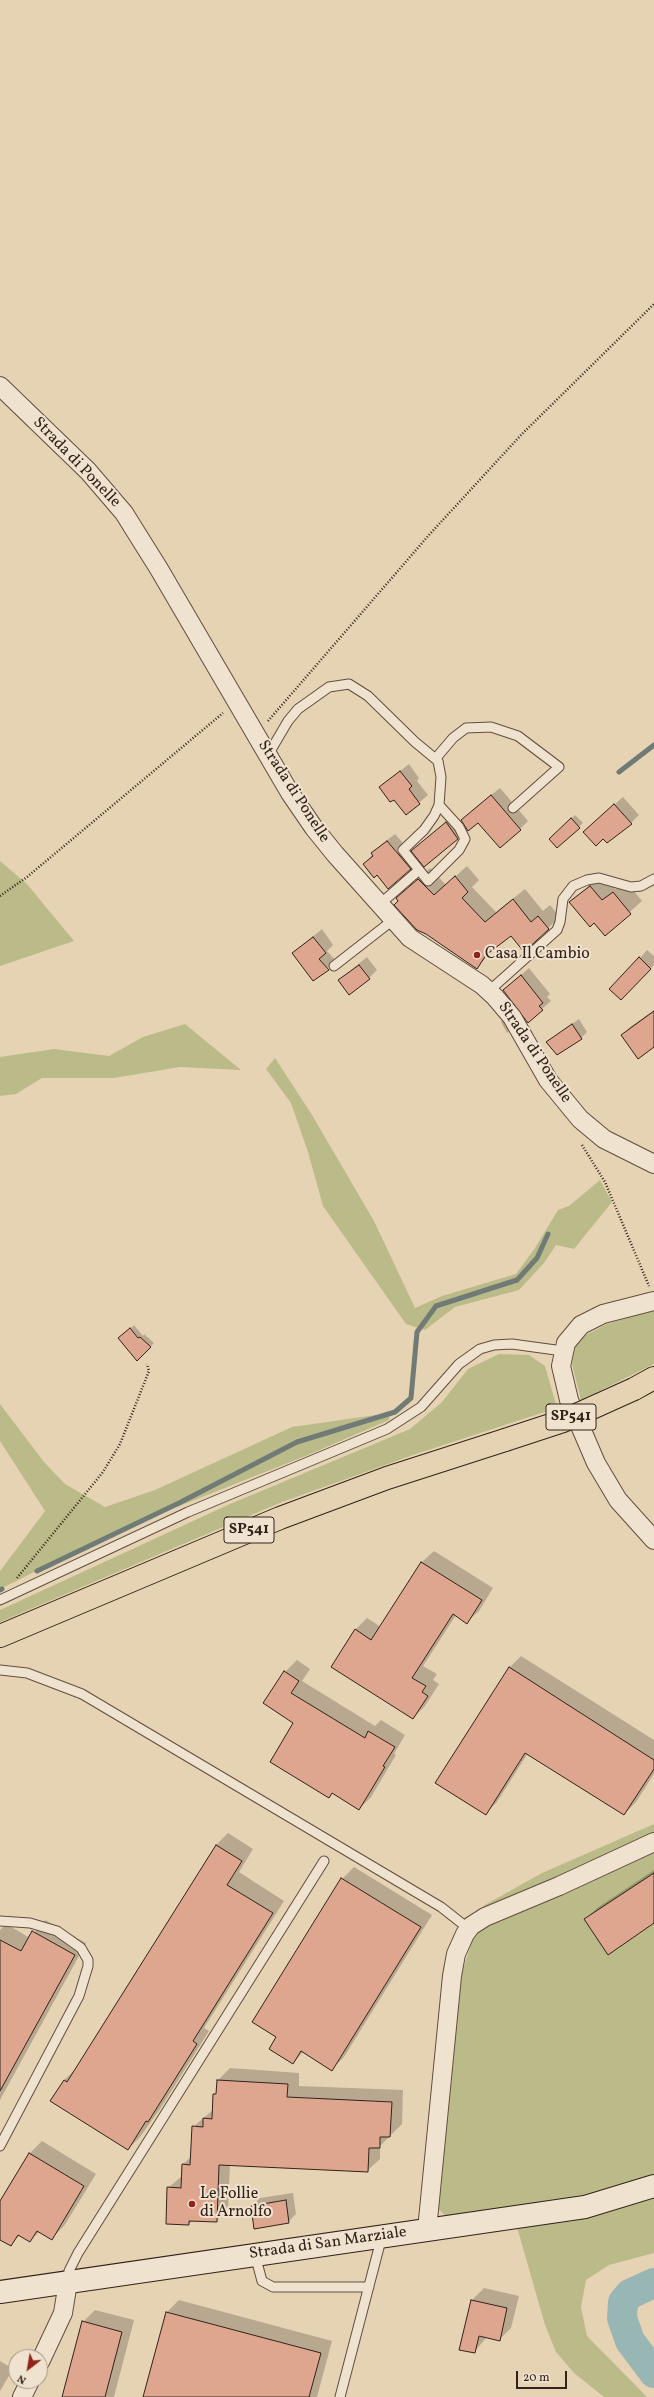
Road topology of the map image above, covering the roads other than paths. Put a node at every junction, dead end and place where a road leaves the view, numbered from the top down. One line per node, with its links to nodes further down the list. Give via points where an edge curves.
1 (0, 386): 2 (street, Strada di Ponelle, via 88,471 124,513)
2 (268, 755): 3 (lane, via 283,728 298,709 323,690 343,684 361,690 421,748); 8 (street, Strada di Ponelle, via 314,828)
3 (436, 758): 4 (lane, via 440,769); 5 (lane, via 453,738 466,728 491,727 518,736 559,767)
4 (439, 805): 6 (lane, via 430,824 403,850); 6 (lane, via 462,831 464,842 428,881)
5 (513, 808)
6 (419, 870): 8 (lane)
7 (654, 879): 11 (lane, via 641,886 631,887 599,878 573,886 563,899 557,930)
8 (379, 905): 9 (street, Strada di Ponelle)
9 (393, 920): 10 (lane); 11 (street, Strada di Ponelle, via 416,943)
10 (334, 966)
11 (489, 991): 12 (street, Strada di Ponelle, via 512,1017 553,1087 580,1119 604,1139)
12 (654, 1164)
13 (653, 1296): 14 (street, via 587,1321 573,1332)
14 (563, 1351): 16 (street, via 561,1366 567,1391 596,1463 618,1500); 17 (lane, via 503,1344 480,1349 464,1360 421,1406 388,1429 188,1512)
15 (654, 1378): 18 (main road, SP541, bridge, via 563,1421 392,1476 280,1518)
16 (654, 1540)
17 (0, 1600)
18 (0, 1636)
19 (0, 1670): 23 (lane, via 27,1673 82,1694 441,1907)
20 (654, 1842): 23 (street, via 485,1917)
21 (324, 1861): 29 (lane, via 78,2253 69,2271)
22 (0, 1921): 24 (lane, via 30,1923 57,1931 81,1948 88,1960 88,1966 78,1996)
23 (469, 1929): 26 (street, via 459,1947 453,1968)
24 (0, 2146)
25 (654, 2186): 26 (street, Strada di San Marziale, via 585,2207)
26 (427, 2230): 27 (street, Strada di San Marziale)
27 (382, 2236): 28 (street, Strada di San Marziale); 30 (lane)
28 (255, 2255): 29 (street, Strada di San Marziale); 30 (lane, via 260,2277 273,2287)
29 (68, 2282): 31 (street, Strada di San Marziale); 32 (street, via 63,2313)
30 (369, 2287): 33 (lane)
31 (0, 2292)
32 (46, 2349)
33 (340, 2397)

